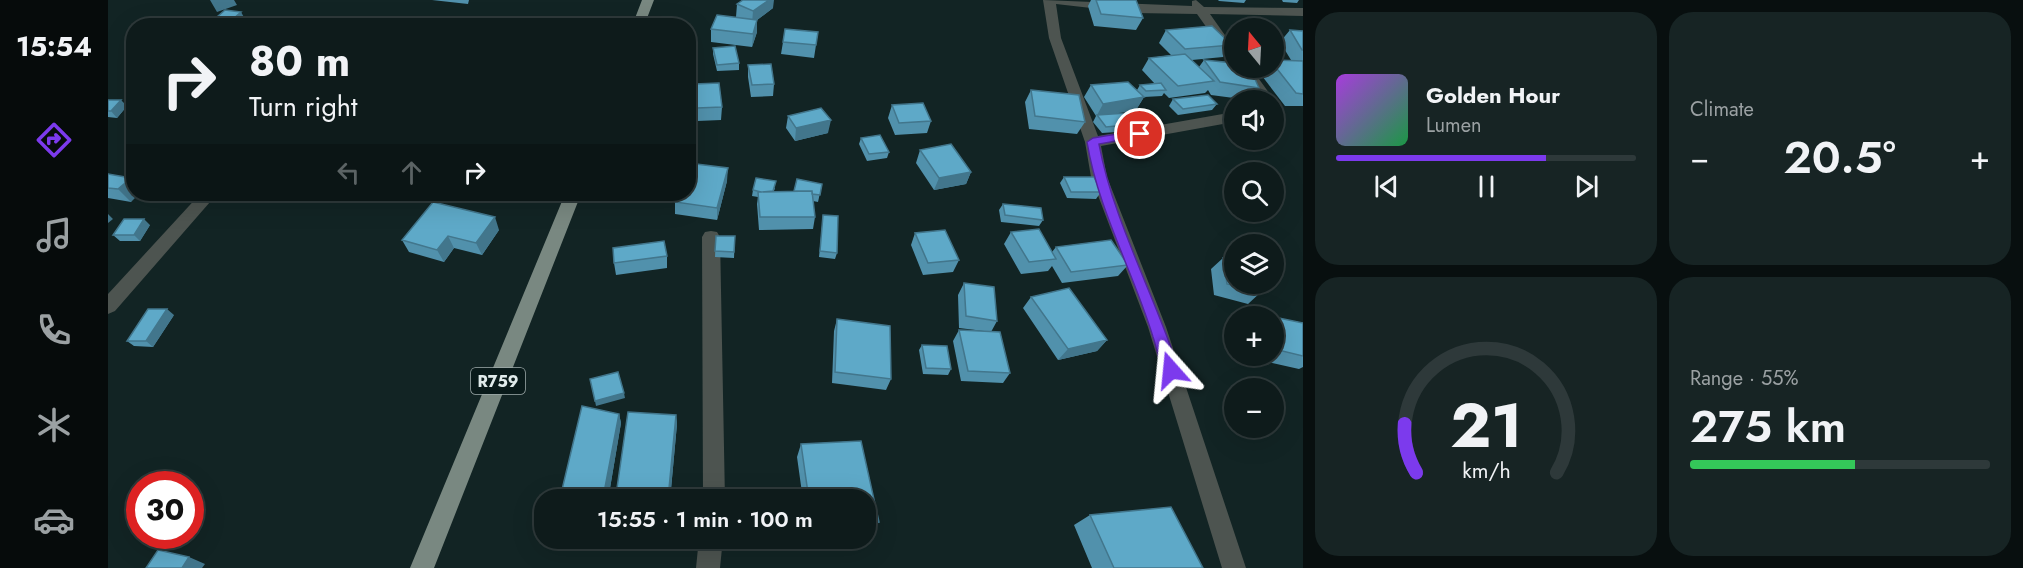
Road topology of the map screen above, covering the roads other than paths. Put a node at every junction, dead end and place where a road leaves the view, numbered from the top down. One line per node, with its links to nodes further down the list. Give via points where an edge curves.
1 (648, 0): 5 (main road)
2 (1049, 0): 3 (street, via 1135,9); 8 (street, via 1055,38)
3 (1196, 5): 4 (street); 6 (street)
4 (1303, 12)
5 (641, 18)
6 (1224, 43)
7 (1224, 119): 8 (street)
8 (1093, 142): 17 (street, via 1099,177 1157,327)
9 (203, 201): 12 (street)
10 (570, 201): 15 (main road, R759)
11 (711, 237): 13 (street)
12 (108, 306)
13 (714, 489)
14 (710, 549): 16 (street)
15 (422, 568)
16 (708, 568)
17 (1234, 568)

